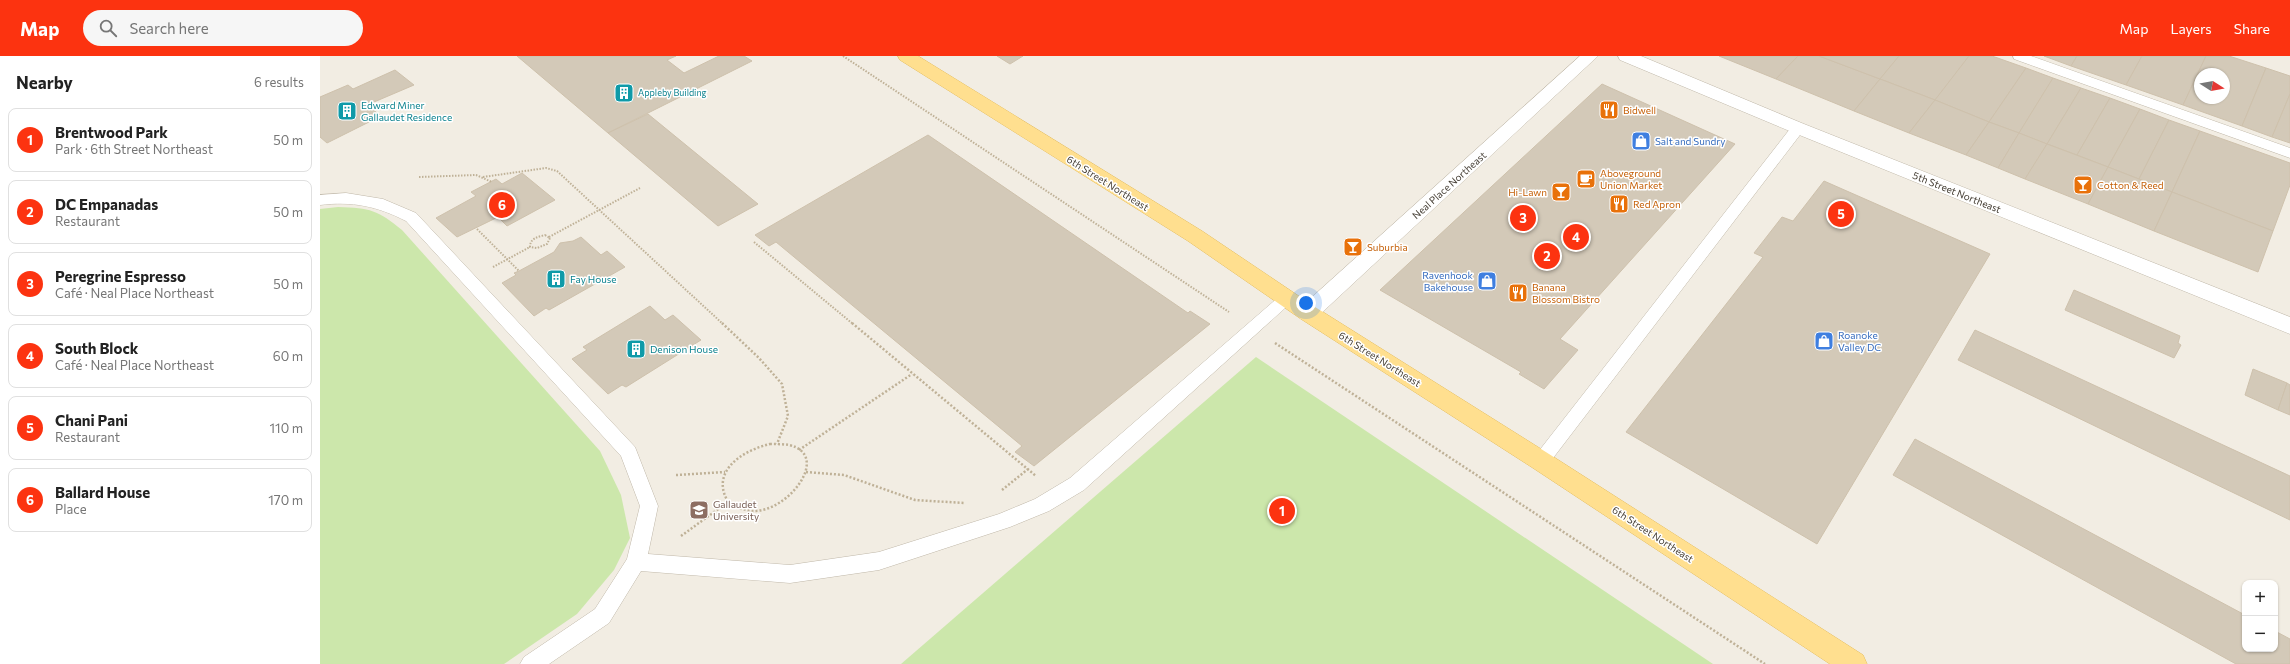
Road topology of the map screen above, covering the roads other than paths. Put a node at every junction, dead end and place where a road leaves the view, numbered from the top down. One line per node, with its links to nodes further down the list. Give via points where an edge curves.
1 (906, 56): 8 (main road, 6th Street Northeast, via 1195,236)
2 (1590, 56): 9 (street, Neal Place Northeast)
3 (1626, 56): 5 (street, 5th Street Northeast)
4 (2019, 56): 6 (lane)
5 (1798, 128): 10 (street, 5th Street Northeast); 11 (lane)
6 (2290, 153)
7 (320, 200): 12 (lane, via 359,198 383,203 411,217 629,452 649,506)
8 (1287, 299): 9 (main road, 6th Street Northeast); 12 (lane, via 1077,484 1042,505 1003,521 879,561 790,574)
9 (1308, 313): 11 (main road, 6th Street Northeast)
10 (2290, 326)
11 (1541, 461): 14 (main road, 6th Street Northeast)
12 (636, 562): 13 (lane, via 602,616)
13 (532, 664)
14 (1853, 664)

